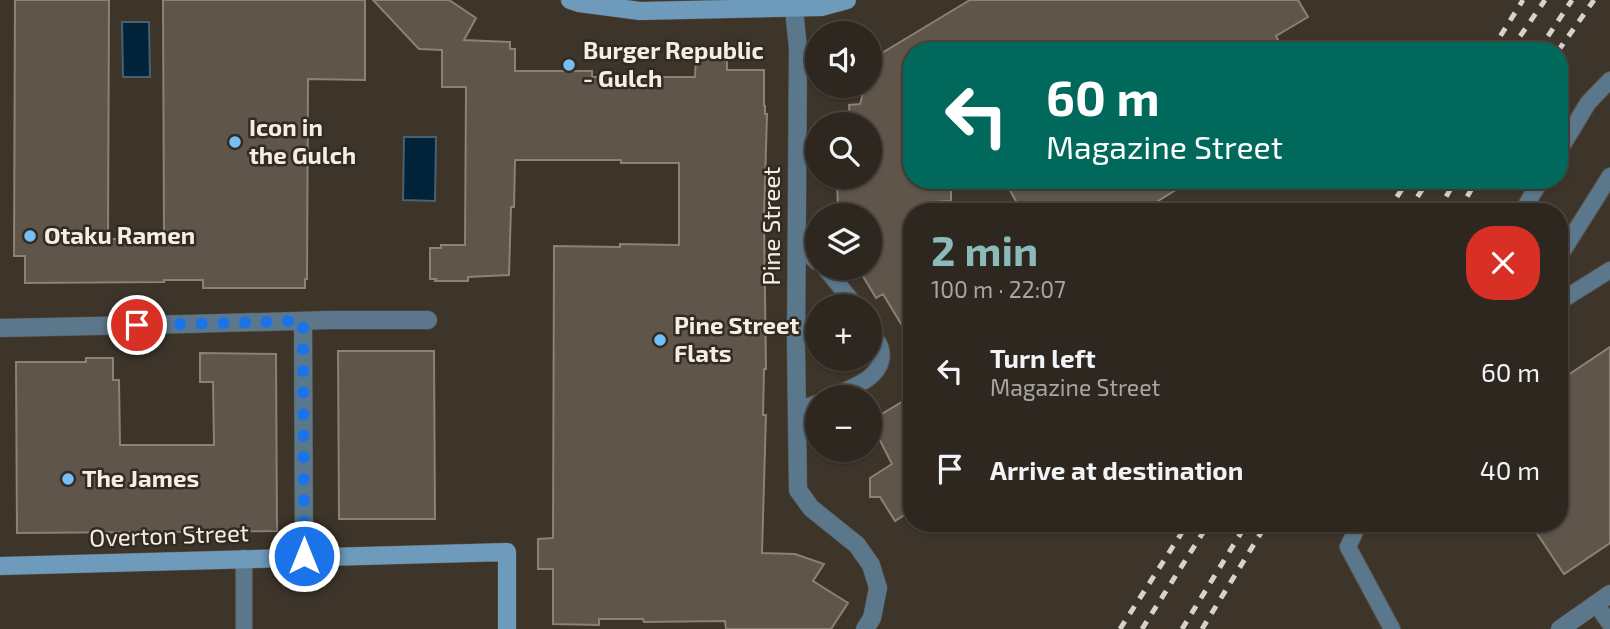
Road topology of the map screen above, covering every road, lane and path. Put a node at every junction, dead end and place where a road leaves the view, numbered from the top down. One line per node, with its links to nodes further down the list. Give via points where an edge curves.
1 (570, 0): 3 (main road, via 640,11)
2 (847, 0): 3 (main road, via 821,7)
3 (793, 4): 8 (street, Pine Street, via 798,48)
4 (1610, 80): 5 (lane, via 1588,103)
5 (1568, 136)
6 (1610, 176): 7 (lane)
7 (1568, 243)
8 (797, 244): 9 (lane); 20 (street, Pine Street)
9 (805, 251)
10 (1610, 270): 13 (lane)
11 (835, 280): 12 (lane)
12 (846, 294)
13 (1568, 296)
14 (428, 320): 15 (street)
15 (303, 321): 16 (street); 22 (street)
16 (0, 328)
17 (876, 371): 18 (lane)
18 (856, 385)
19 (805, 408): 20 (lane)
20 (797, 411): 29 (street, Pine Street, via 798,490 811,508 857,545 871,565 878,588)
21 (1355, 532): 30 (lane, via 1348,547)
22 (304, 556): 23 (main road, Overton Street); 28 (main road, Overton Street, via 507,552)
23 (244, 558): 24 (main road, Overton Street); 27 (lane)
24 (0, 566)
25 (1603, 599): 26 (lane); 31 (street)
26 (1610, 624)
27 (244, 629)
28 (507, 629)
29 (865, 629)
30 (1392, 629)
31 (1560, 629)

